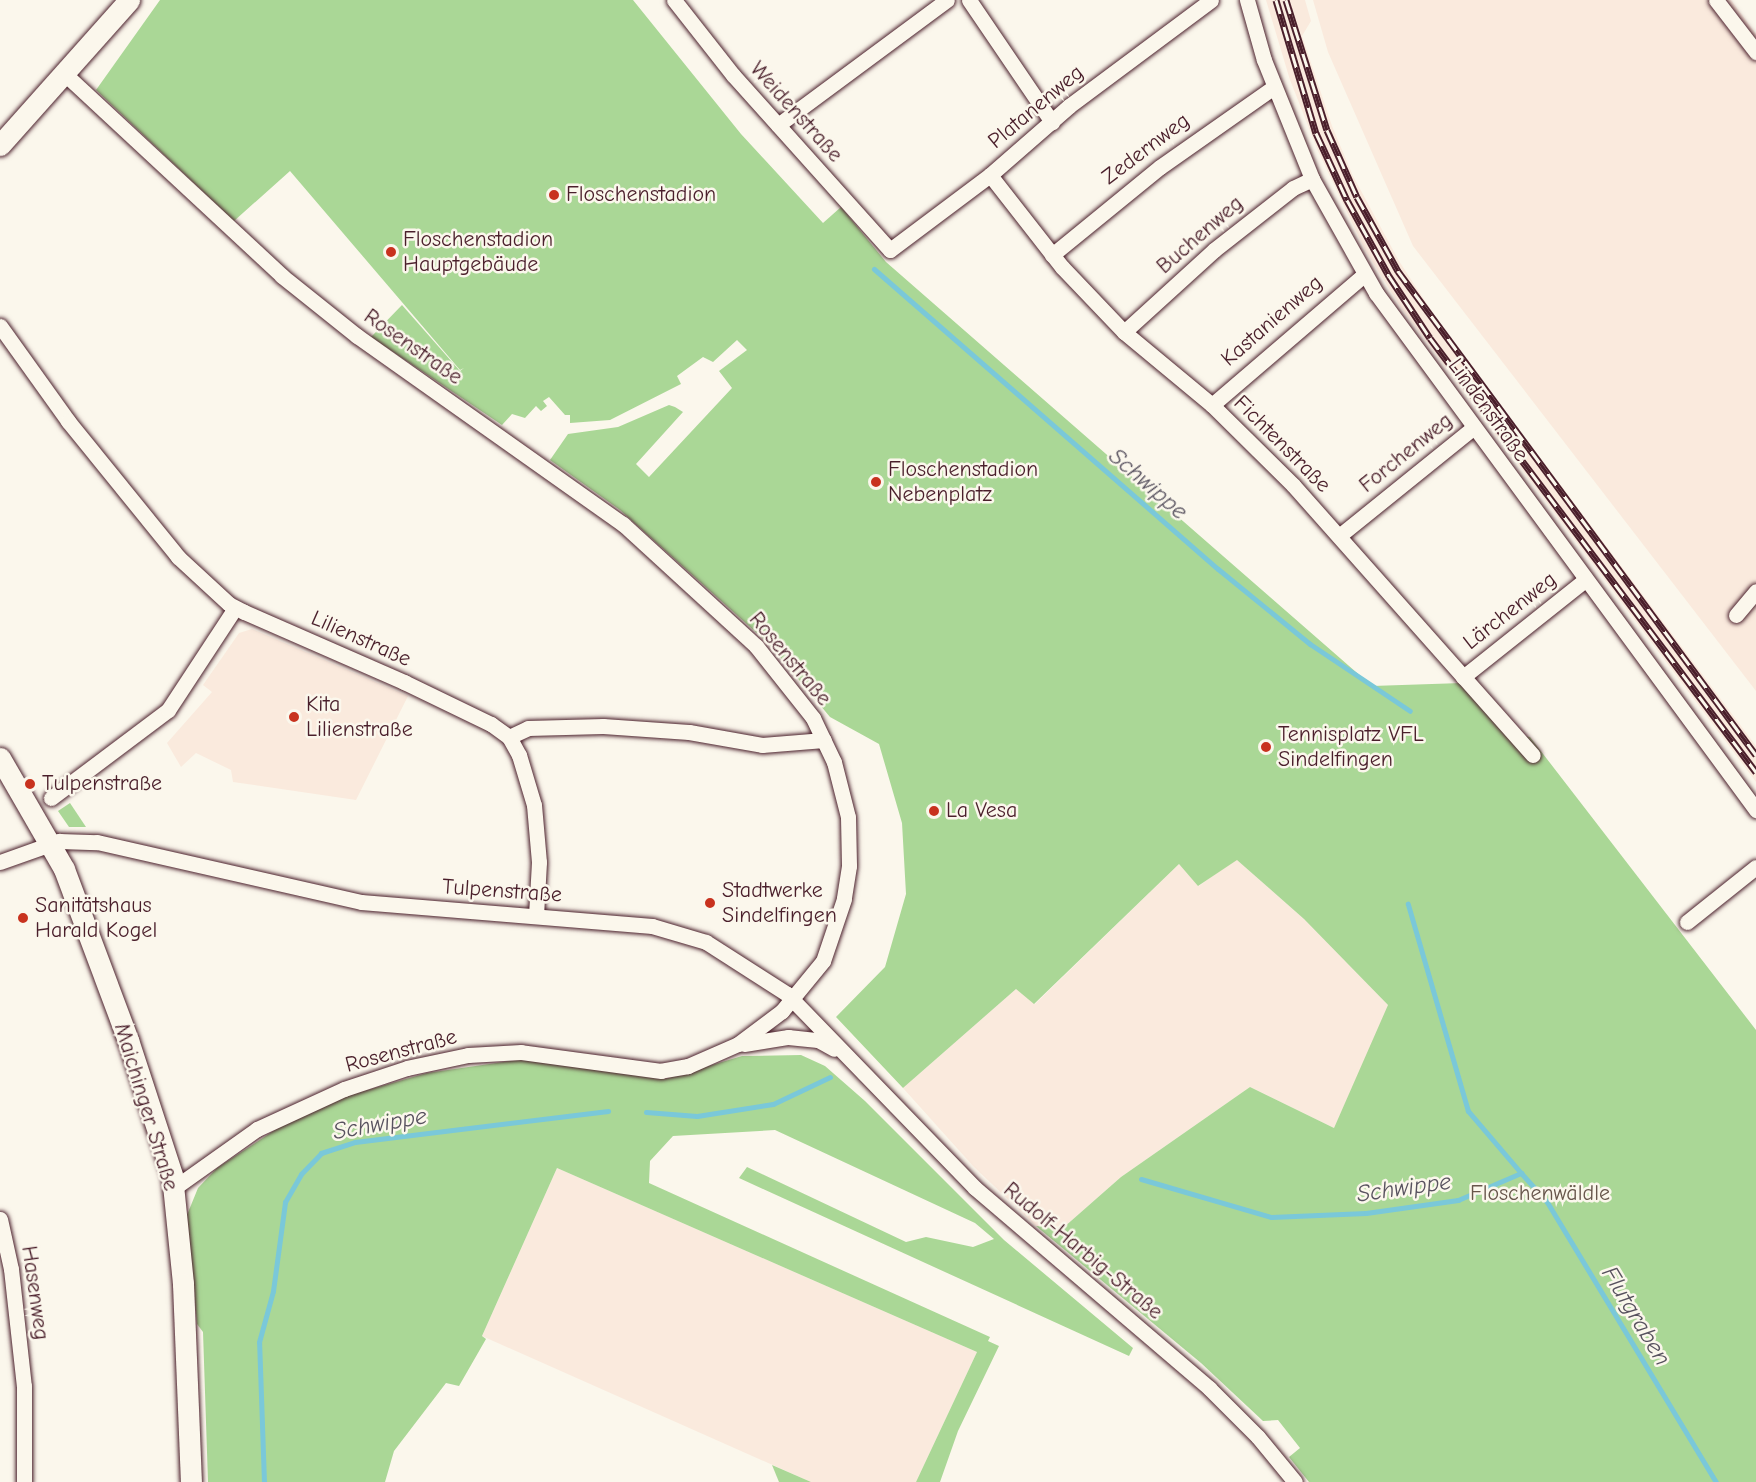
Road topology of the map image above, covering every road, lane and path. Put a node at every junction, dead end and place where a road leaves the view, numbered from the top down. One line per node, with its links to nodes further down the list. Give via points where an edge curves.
1 (129, 0): 9 (street)
2 (674, 0): 12 (street, Weidenstraße)
3 (947, 0): 12 (street)
4 (969, 0): 11 (street)
5 (1211, 0): 11 (street, Platanenweg)
6 (1247, 0): 10 (street, Lindenstraße)
7 (1716, 0): 8 (street)
8 (1756, 52)
9 (66, 75): 13 (street); 30 (street, Rosenstraße, via 282,276 357,336 582,493 646,544 756,646 799,699)
10 (1274, 87): 15 (street, Lindenstraße); 17 (street, Zedernweg, via 1160,166)
11 (1052, 122): 14 (street, Platanenweg)
12 (778, 125): 16 (street, Weidenstraße)
13 (0, 145)
14 (990, 175): 16 (street, Platanenweg); 17 (street, Fichtenstraße)
15 (1312, 179): 18 (street, Lindenstraße); 20 (street, Buchenweg, via 1293,188 1214,250)
16 (890, 250)
17 (1052, 255): 20 (street, Fichtenstraße)
18 (1365, 274): 21 (street, Kastanienweg); 22 (street, Lindenstraße)
19 (0, 326): 26 (street, Lilienstraße, via 128,497 191,570)
20 (1124, 332): 21 (street, Fichtenstraße)
21 (1212, 405): 23 (street, Fichtenstraße, via 1293,484)
22 (1473, 428): 23 (street, Forchenweg); 24 (street, Lindenstraße)
23 (1339, 536): 28 (street, Fichtenstraße)
24 (1585, 580): 28 (street, Lärchenweg); 34 (street, Lindenstraße)
25 (1756, 591): 27 (street)
26 (235, 608): 29 (street, Lilienstraße, via 404,682 491,724); 33 (street, via 168,710)
27 (1736, 615)
28 (1463, 677): 31 (street, Fichtenstraße)
29 (509, 737): 30 (street, via 528,728 603,726 689,732 762,745); 38 (street, via 519,755 534,806 538,837)
30 (824, 740): 40 (street, Rosenstraße, via 848,817 849,866 835,935 823,961)
31 (1533, 755)
32 (0, 758): 35 (street, Maichinger Straße)
33 (51, 798)
34 (1756, 810)
35 (51, 843): 36 (street, Tulpenstraße); 38 (street, Tulpenstraße, via 98,842 362,902); 43 (street, Maichinger Straße, via 128,1040)
36 (0, 862)
37 (1756, 867): 39 (street)
38 (536, 916): 40 (street, Tulpenstraße, via 679,931 738,960)
39 (1687, 922)
40 (792, 1000): 41 (street, Rosenstraße); 42 (street, Rudolf-Harbig-Straße)
41 (738, 1044): 42 (street, Rudolf-Harbig-Straße, via 788,1037 808,1039); 43 (street, Rosenstraße, via 688,1065 661,1071 521,1052 468,1055 407,1068 344,1089 256,1129)
42 (842, 1053): 47 (street, Rudolf-Harbig-Straße, via 1004,1216 1209,1388 1258,1437)
43 (174, 1188): 46 (street, Maichinger Straße, via 183,1284)
44 (0, 1219): 45 (street, Hasenweg, via 11,1269 22,1364)
45 (24, 1482)
46 (190, 1482)
47 (1295, 1482)

